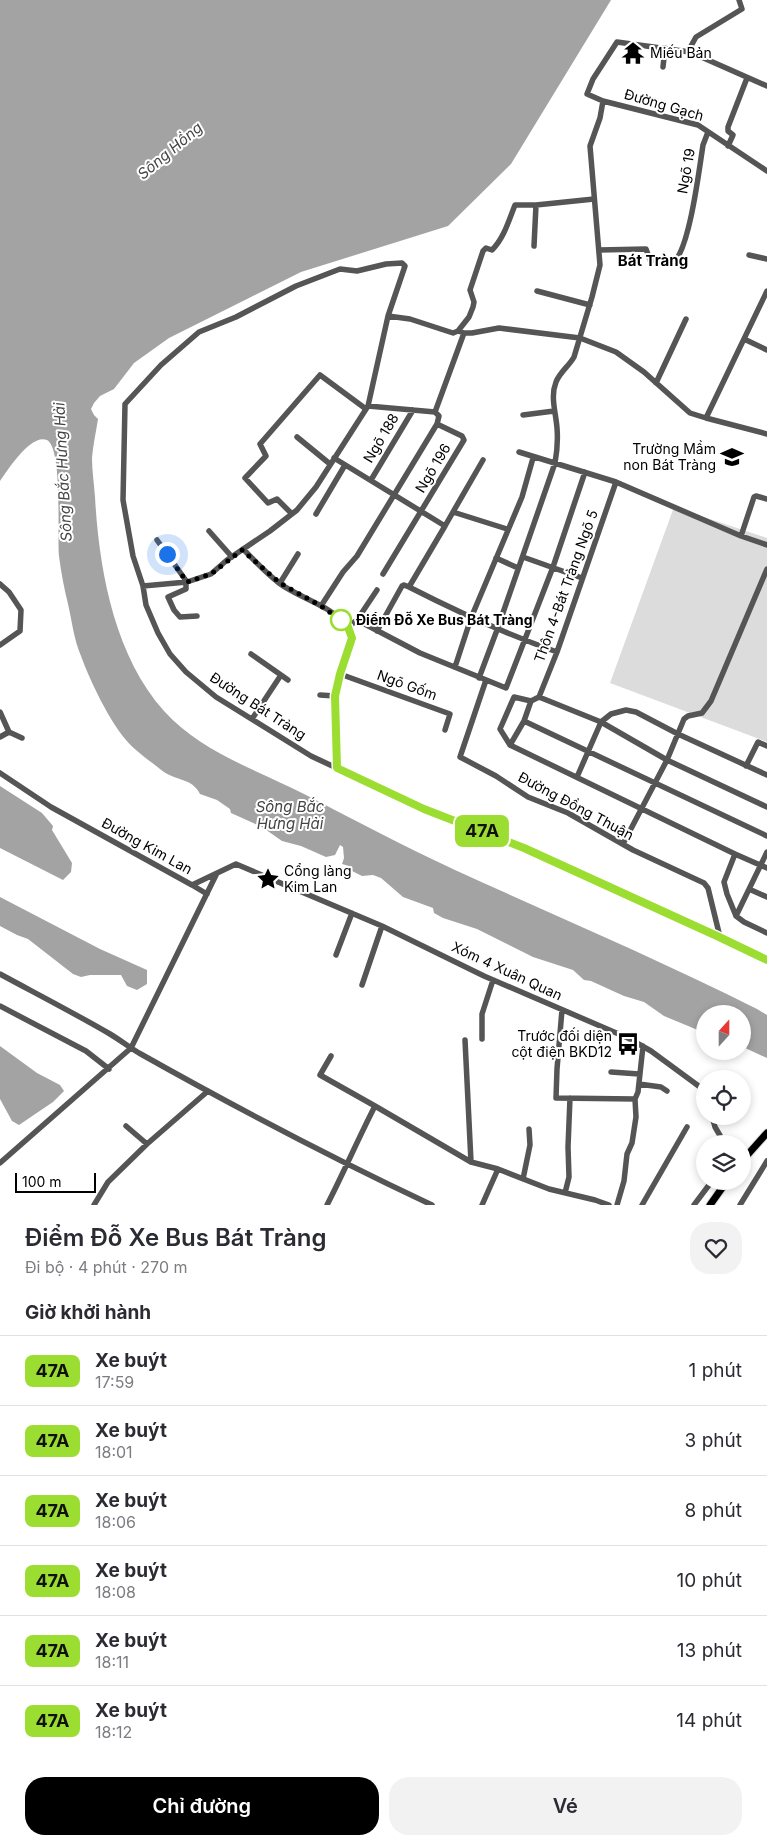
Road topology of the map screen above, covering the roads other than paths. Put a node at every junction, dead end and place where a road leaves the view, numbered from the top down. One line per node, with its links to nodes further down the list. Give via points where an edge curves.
1 (739, 0): 3 (street, via 742,9 696,36)
2 (665, 48): 3 (street); 4 (street); 7 (street, via 617,42 586,94)
3 (690, 52): 5 (street)
4 (663, 67)
5 (747, 78): 6 (street); 9 (street, via 728,127 733,135)
6 (767, 86)
7 (603, 101): 8 (street, Đường Gạch, via 698,125); 11 (street, via 590,146)
8 (708, 132): 9 (street, Đường Gạch); 14 (street, Ngõ 19, via 691,215 680,255 675,261 650,260 646,249)
9 (728, 146): 10 (street, Đường Gạch)
10 (767, 171)
11 (594, 199): 12 (street); 14 (street)
12 (536, 205): 13 (street); 22 (street, via 515,205 496,246 483,251 470,290 473,307)
13 (534, 246)
14 (599, 250): 19 (street, via 598,276)
15 (749, 255): 16 (street)
16 (767, 259)
17 (536, 291): 19 (street)
18 (767, 291): 24 (street)
19 (590, 305): 23 (street)
20 (388, 316): 22 (street); 27 (street); 70 (street, Đường Bát Tràng, via 403,275 405,266 402,263 357,271 340,269 199,332 161,364 125,404 123,500 133,556)
21 (686, 319): 26 (street)
22 (461, 332): 23 (street, via 499,328); 30 (street)
23 (580, 338): 26 (street, via 616,352); 29 (street, via 571,363 556,383)
24 (744, 340): 25 (street); 32 (street)
25 (767, 350)
26 (656, 383): 32 (street, via 690,413)
27 (367, 407): 28 (street); 39 (street); 49 (street, via 320,375 260,444 266,456 245,478 268,503 277,498)
28 (413, 410): 30 (street); 43 (street, Ngõ 188)
29 (554, 411): 31 (street); 40 (street, via 558,445)
30 (435, 412): 33 (street, via 439,416)
31 (523, 415)
32 (706, 418): 34 (street)
33 (437, 424): 45 (street); 47 (street, Ngõ 196, via 464,439)
34 (767, 434)
35 (297, 437): 39 (street)
36 (519, 452): 37 (street)
37 (533, 458): 40 (street); 52 (street, via 522,497)
38 (483, 460): 48 (street)
39 (332, 461): 41 (street); 49 (street, via 316,487)
40 (555, 463): 42 (street); 60 (street)
41 (345, 465): 43 (street); 50 (street)
42 (586, 472): 44 (street); 63 (street)
43 (371, 480): 45 (street)
44 (616, 482): 54 (street); 66 (street, Thôn 4-Bát Tràng Ngõ 5)
45 (395, 495): 47 (street); 73 (street)
46 (767, 499): 54 (street, via 754,497)
47 (421, 512): 51 (street); 65 (street)
48 (453, 512): 51 (street); 52 (street)
49 (292, 514): 57 (street)
50 (316, 514)
51 (445, 526): 71 (street)
52 (507, 529): 61 (street)
53 (209, 531): 59 (street)
54 (741, 536): 56 (street)
55 (157, 540): 67 (street)
56 (767, 545)
57 (242, 550): 59 (street); 68 (street)
58 (298, 554): 68 (street)
59 (232, 557): 67 (street, via 211,574)
60 (522, 557): 62 (street); 63 (street)
61 (496, 558): 62 (street); 75 (street)
62 (518, 568): 79 (street)
63 (553, 568): 66 (street); 80 (street)
64 (767, 569): 102 (street, via 710,701 702,713 688,716)
65 (383, 574)
66 (582, 578): 82 (street, Thôn 4-Bát Tràng Ngõ 5)
67 (186, 582): 70 (street); 74 (street, via 186,589 168,598 180,617)
68 (280, 583): 73 (street)
69 (0, 584): 81 (street, via 21,610 20,631)
70 (143, 586): 97 (street, Đường Bát Tràng, via 146,605 170,654 216,697)
71 (410, 587): 75 (street); 78 (street, via 402,586)
72 (377, 590): 76 (street)
73 (321, 606): 77 (street)
74 (197, 616)
75 (471, 618): 79 (street); 84 (street)
76 (357, 620): 77 (street); 78 (street)
77 (348, 627): 85 (street, via 352,638)
78 (377, 630): 84 (street, via 420,654)
79 (497, 630): 80 (street); 87 (street)
80 (526, 641): 82 (street); 90 (street)
81 (0, 645)
82 (557, 652): 94 (street, Thôn 4-Bát Tràng Ngõ 5)
83 (251, 654): 86 (street)
84 (455, 667): 87 (street)
85 (340, 674): 92 (street); 100 (street, Ngõ Gốm, via 450,714)
86 (281, 675): 88 (street); 97 (street)
87 (479, 678): 89 (street)
88 (288, 680)
89 (486, 680): 90 (street); 118 (street, Đường Đồng Thuận, via 460,757 528,797 568,812)
90 (506, 688): 93 (street)
91 (320, 695): 92 (street)
92 (335, 696): 110 (street)
93 (514, 697): 95 (street); 105 (street, via 500,729)
94 (539, 697): 95 (street); 99 (street)
95 (531, 701): 98 (street)
96 (0, 712): 101 (street)
97 (252, 719): 110 (street, Đường Bát Tràng, via 311,756)
98 (524, 721): 105 (street); 107 (street)
99 (601, 722): 102 (street, via 612,714 629,710); 107 (street); 108 (street)
100 (445, 730)
101 (9, 732): 103 (street); 104 (street)
102 (678, 734): 108 (street); 109 (street)
103 (0, 737)
104 (22, 738)
105 (510, 745): 113 (street)
106 (767, 746): 109 (street, via 758,742)
107 (588, 752): 113 (street); 114 (street)
108 (667, 760): 114 (street); 115 (street)
109 (746, 766): 112 (street)
110 (337, 768): 133 (street, Đường Bát Tràng)
111 (0, 773): 124 (street, Đường Kim Lan, via 51,807)
112 (767, 775)
113 (577, 777): 116 (street)
114 (655, 784): 116 (street); 117 (street)
115 (767, 807)
116 (642, 809): 118 (street); 120 (street)
117 (767, 836)
118 (623, 844): 133 (street, Đường Đồng Thuận, via 707,885)
119 (767, 852): 121 (street)
120 (735, 854): 121 (street); 130 (street, via 724,882)
121 (760, 865): 122 (street); 126 (street)
122 (767, 868)
123 (217, 873): 124 (street, Đường Kim Lan); 125 (street, Đường Kim Lan, via 236,864); 127 (street)
124 (192, 885): 127 (street)
125 (289, 886): 129 (street, Xóm 4 Xuân Quan)
126 (749, 889): 128 (street); 130 (street)
127 (207, 894): 144 (street)
128 (767, 898)
129 (352, 913): 131 (street, Xóm 4 Xuân Quan); 134 (street)
130 (736, 916): 132 (street)
131 (382, 926): 137 (street, Xóm 4 Xuân Quan); 138 (street)
132 (767, 933)
133 (720, 937): 135 (street, Đường Bát Tràng)
134 (336, 955)
135 (767, 960)
136 (0, 974): 144 (street)
137 (493, 980): 140 (street, Xóm 4 Xuân Quan); 141 (street, via 482,1014)
138 (362, 985)
139 (0, 1006): 146 (street, via 86,1051)
140 (562, 1010): 143 (street, Xóm 4 Xuân Quan); 153 (street, via 556,1098)
141 (482, 1039)
142 (465, 1040): 163 (street)
143 (643, 1046): 148 (street); 150 (street, Xóm 4 Xuân Quan)
144 (132, 1048): 146 (street); 151 (street)
145 (331, 1056): 155 (street, via 320,1075)
146 (110, 1069): 164 (street)
147 (611, 1072): 148 (street)
148 (639, 1074): 149 (street)
149 (639, 1084): 152 (street); 154 (street)
150 (696, 1084)
151 (208, 1091): 160 (street); 165 (street)
152 (667, 1091)
153 (570, 1098): 154 (street); 170 (street, via 569,1177)
154 (635, 1099): 177 (street, via 632,1143)
155 (375, 1106): 163 (street); 165 (street)
156 (126, 1126): 160 (street)
157 (687, 1127): 178 (street)
158 (529, 1129): 167 (street, via 530,1146)
159 (767, 1133): 161 (main road)
160 (147, 1144): 172 (street, via 108,1182)
161 (751, 1152)
162 (767, 1161): 180 (street)
163 (471, 1162): 166 (street)
164 (0, 1163)
165 (348, 1165): 173 (street); 174 (street)
166 (498, 1168): 167 (street); 175 (street)
167 (523, 1179): 170 (street)
168 (705, 1190): 179 (street)
169 (721, 1190): 171 (main road)
170 (565, 1193): 176 (street)
171 (712, 1202)
172 (94, 1205)
173 (327, 1205)
174 (432, 1205)
175 (482, 1205)
176 (609, 1205)
177 (617, 1205)
178 (642, 1205)
179 (694, 1205)
180 (740, 1205)

